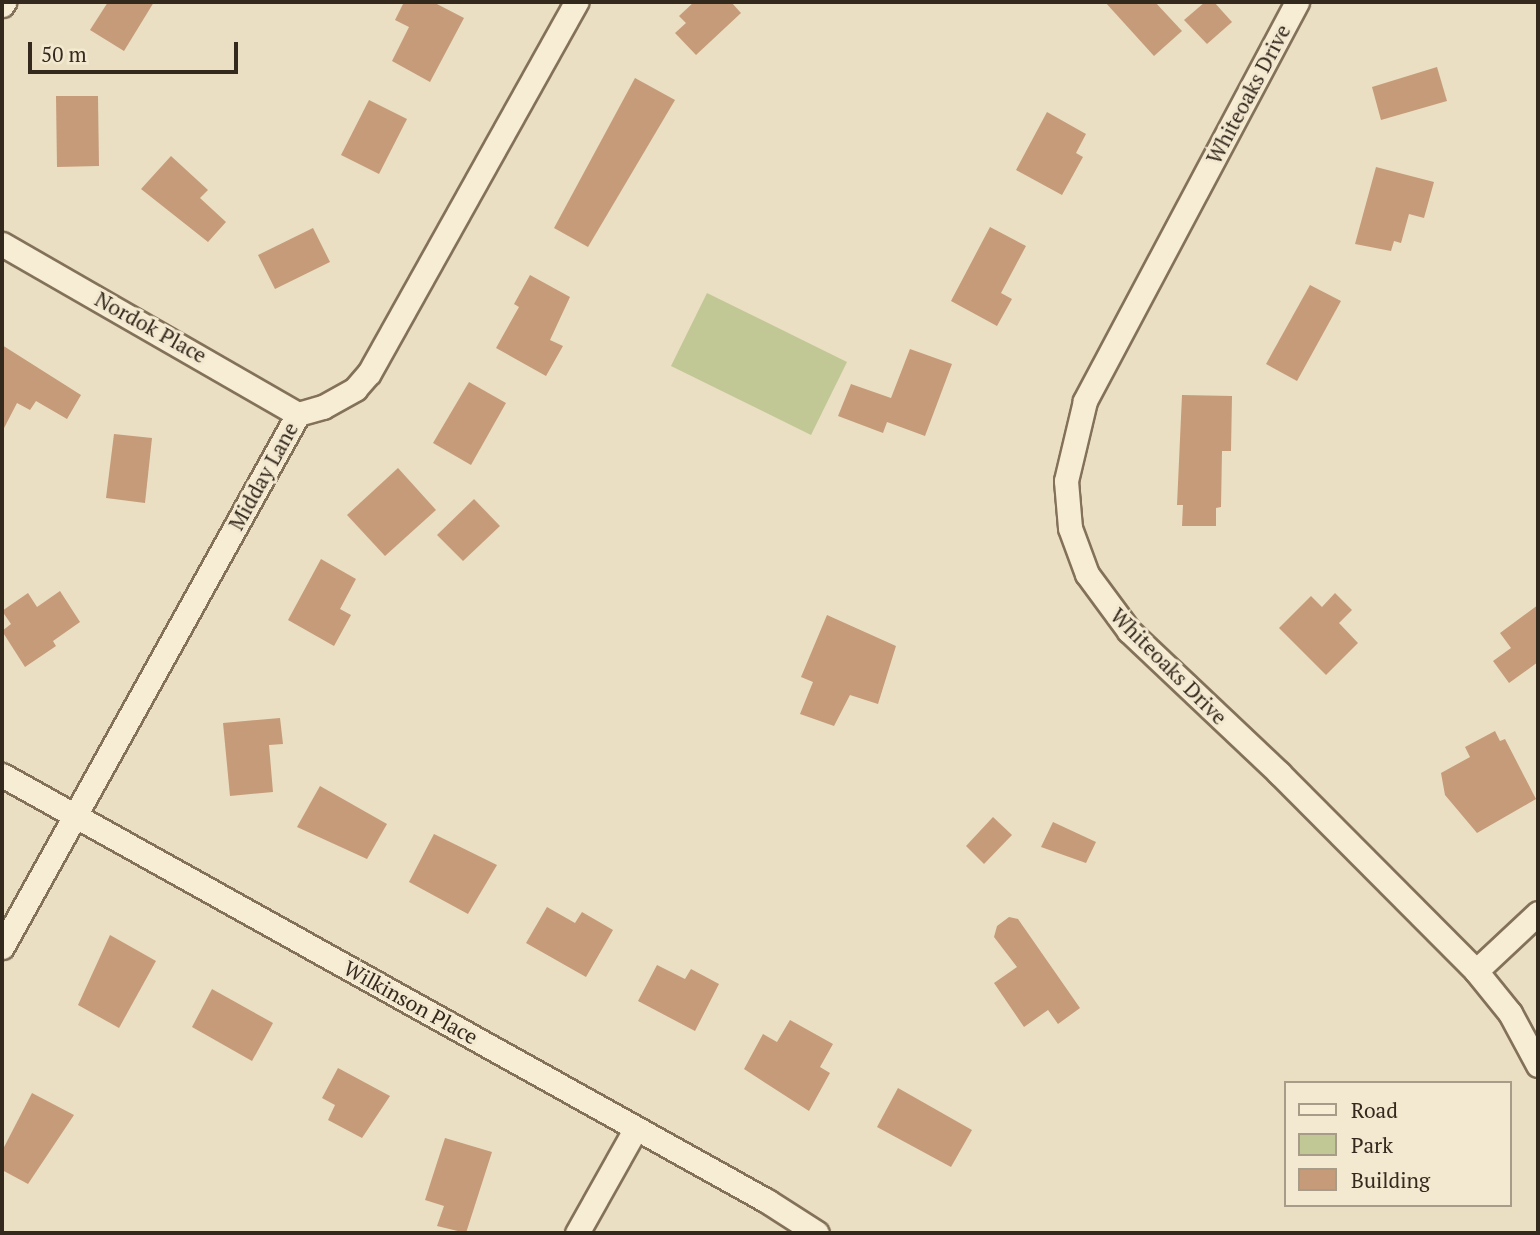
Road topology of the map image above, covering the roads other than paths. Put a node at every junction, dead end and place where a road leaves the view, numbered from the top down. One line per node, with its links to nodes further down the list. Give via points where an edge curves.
1 (576, 2): 4 (street, Midday Lane, via 369,373 355,389 323,407)
2 (1297, 2): 9 (street, Whiteoaks Drive, via 1085,401 1067,470 1070,528 1087,574 1129,631 1279,773)
3 (2, 244): 4 (street, Nordok Place)
4 (298, 414): 6 (street, Midday Lane)
5 (2, 775): 6 (street, Wilkinson Place)
6 (75, 816): 8 (street, Midday Lane); 11 (street, Wilkinson Place)
7 (1538, 913): 9 (street)
8 (2, 947)
9 (1476, 971): 10 (street, Whiteoaks Drive, via 1510,1013)
10 (1538, 1065)
11 (636, 1128): 12 (street); 13 (street, Wilkinson Place)
12 (577, 1233)
13 (817, 1233)

